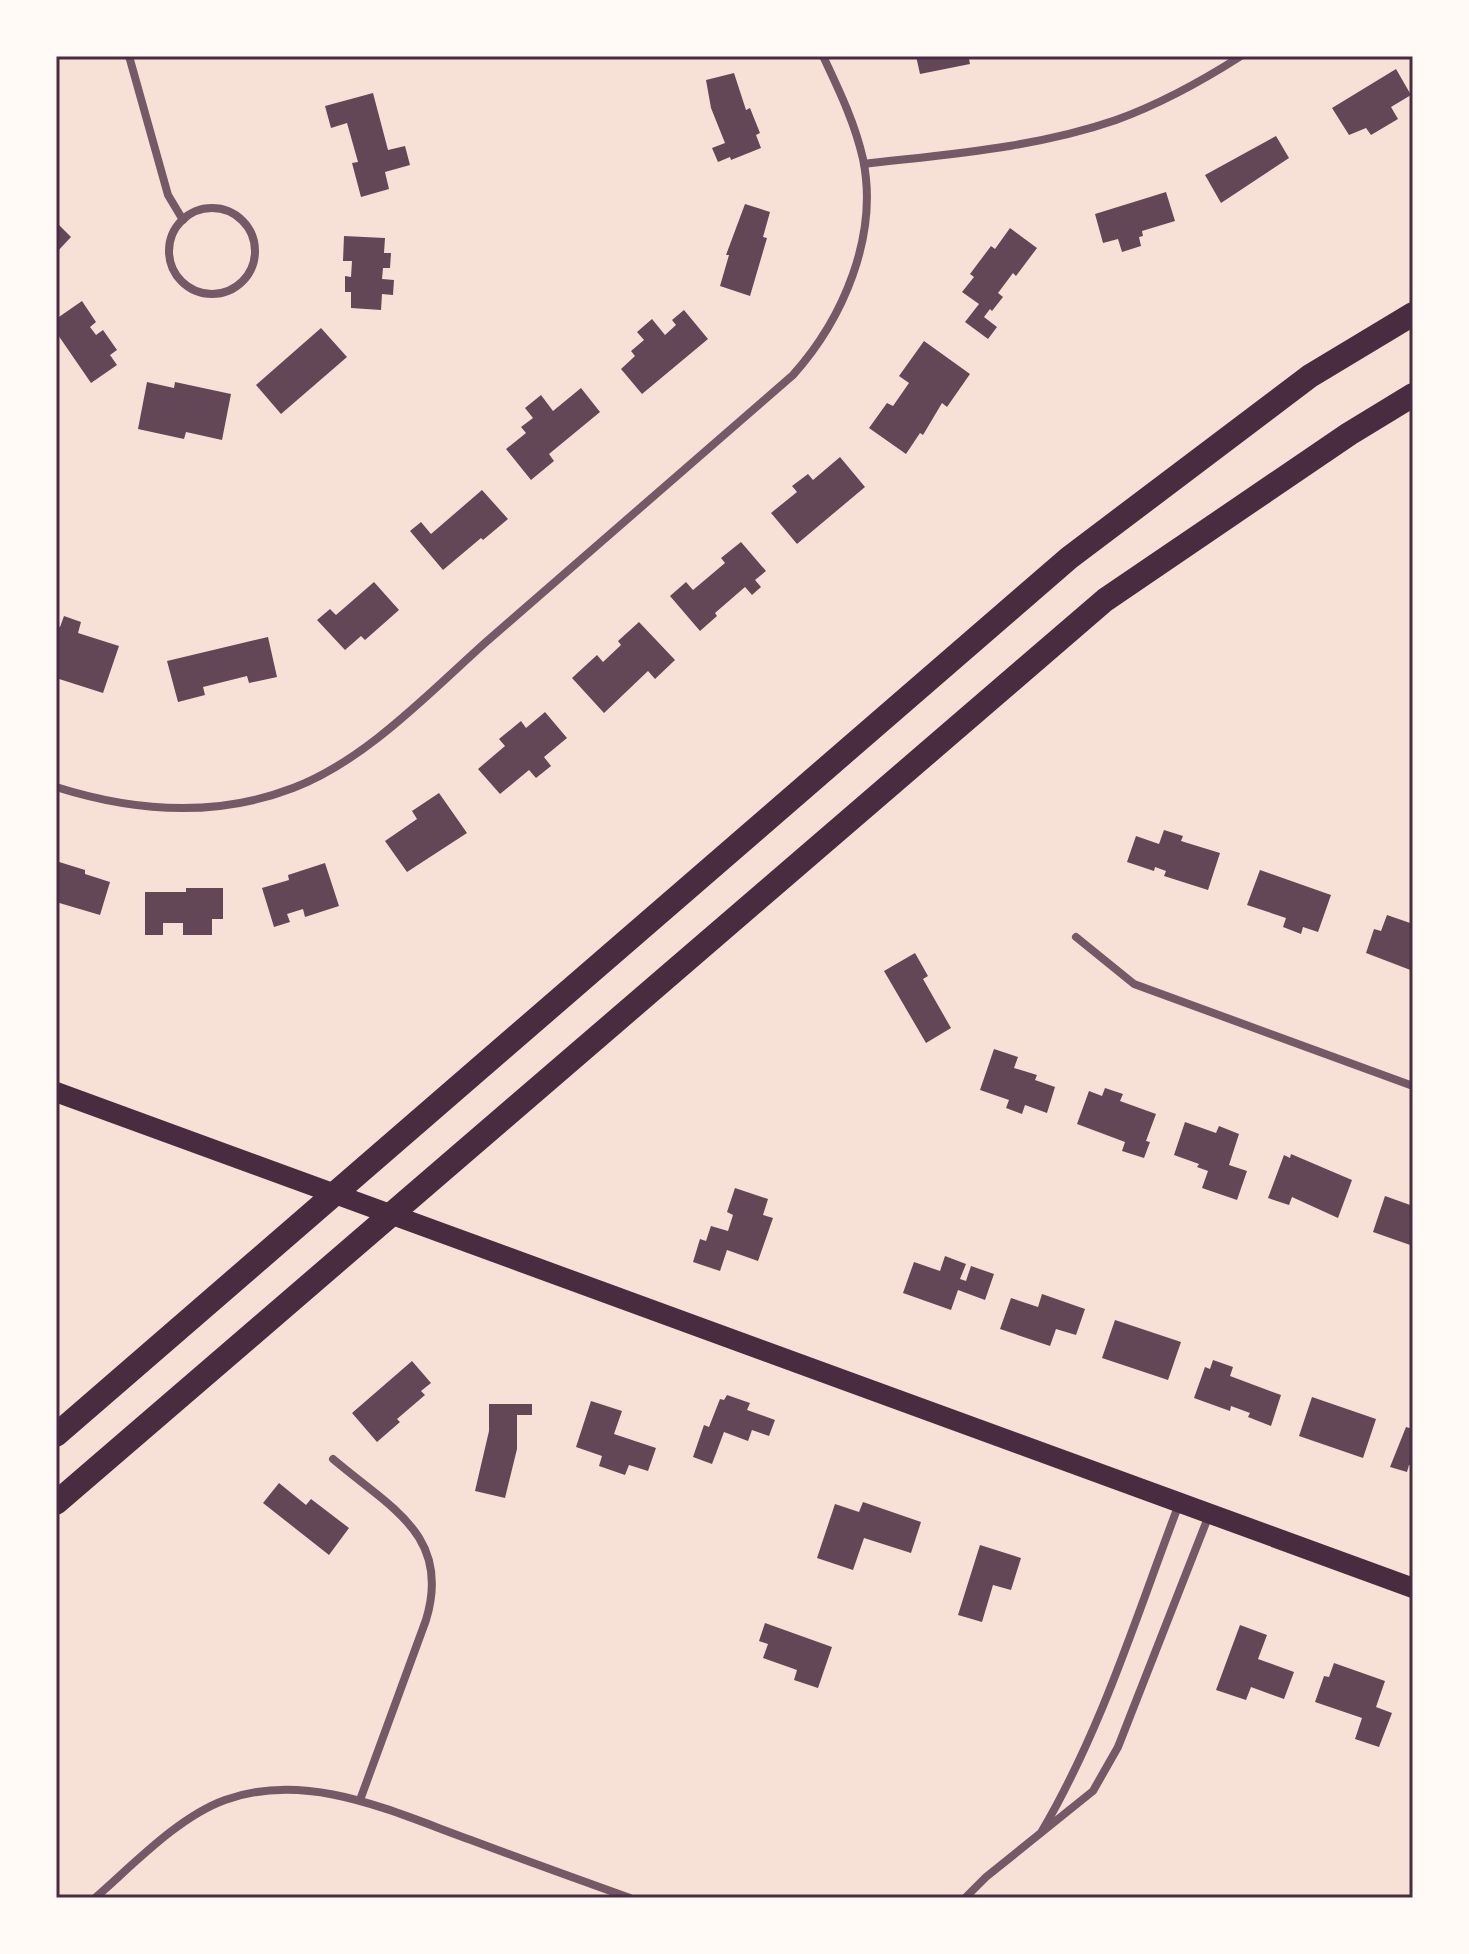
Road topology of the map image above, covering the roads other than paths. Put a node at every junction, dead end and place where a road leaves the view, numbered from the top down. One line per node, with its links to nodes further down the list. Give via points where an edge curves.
1 (129, 56): 5 (street, via 168,195)
2 (823, 56): 4 (street, via 849,113)
3 (1241, 56): 4 (street, via 1159,102 1071,134 996,149)
4 (864, 164): 8 (street, via 865,218 855,269 809,358 371,741 296,787 229,806 165,809 107,802)
5 (183, 220): 5 (street, via 207,208 234,214 244,223 255,248 249,274 240,284 227,292 198,292 175,274 169,245)
6 (1413, 314): 12 (highway, via 1310,376 1069,558)
7 (1413, 395): 14 (highway, via 1105,600)
8 (56, 787)
9 (1076, 937): 10 (street, via 1134,984)
10 (1413, 1086)
11 (56, 1092): 15 (main road)
12 (56, 1435)
13 (333, 1459): 18 (street, via 407,1523 423,1541 432,1564 432,1602)
14 (56, 1503)
15 (1179, 1504): 16 (main road); 19 (street, via 1088,1744)
16 (1209, 1515): 17 (main road); 19 (street, via 1118,1747 1093,1791)
17 (1413, 1588)
18 (360, 1800): 20 (street, via 277,1789 223,1800 179,1827); 21 (street)
19 (1039, 1836): 22 (street)
20 (95, 1898)
21 (630, 1898)
22 (965, 1898)

